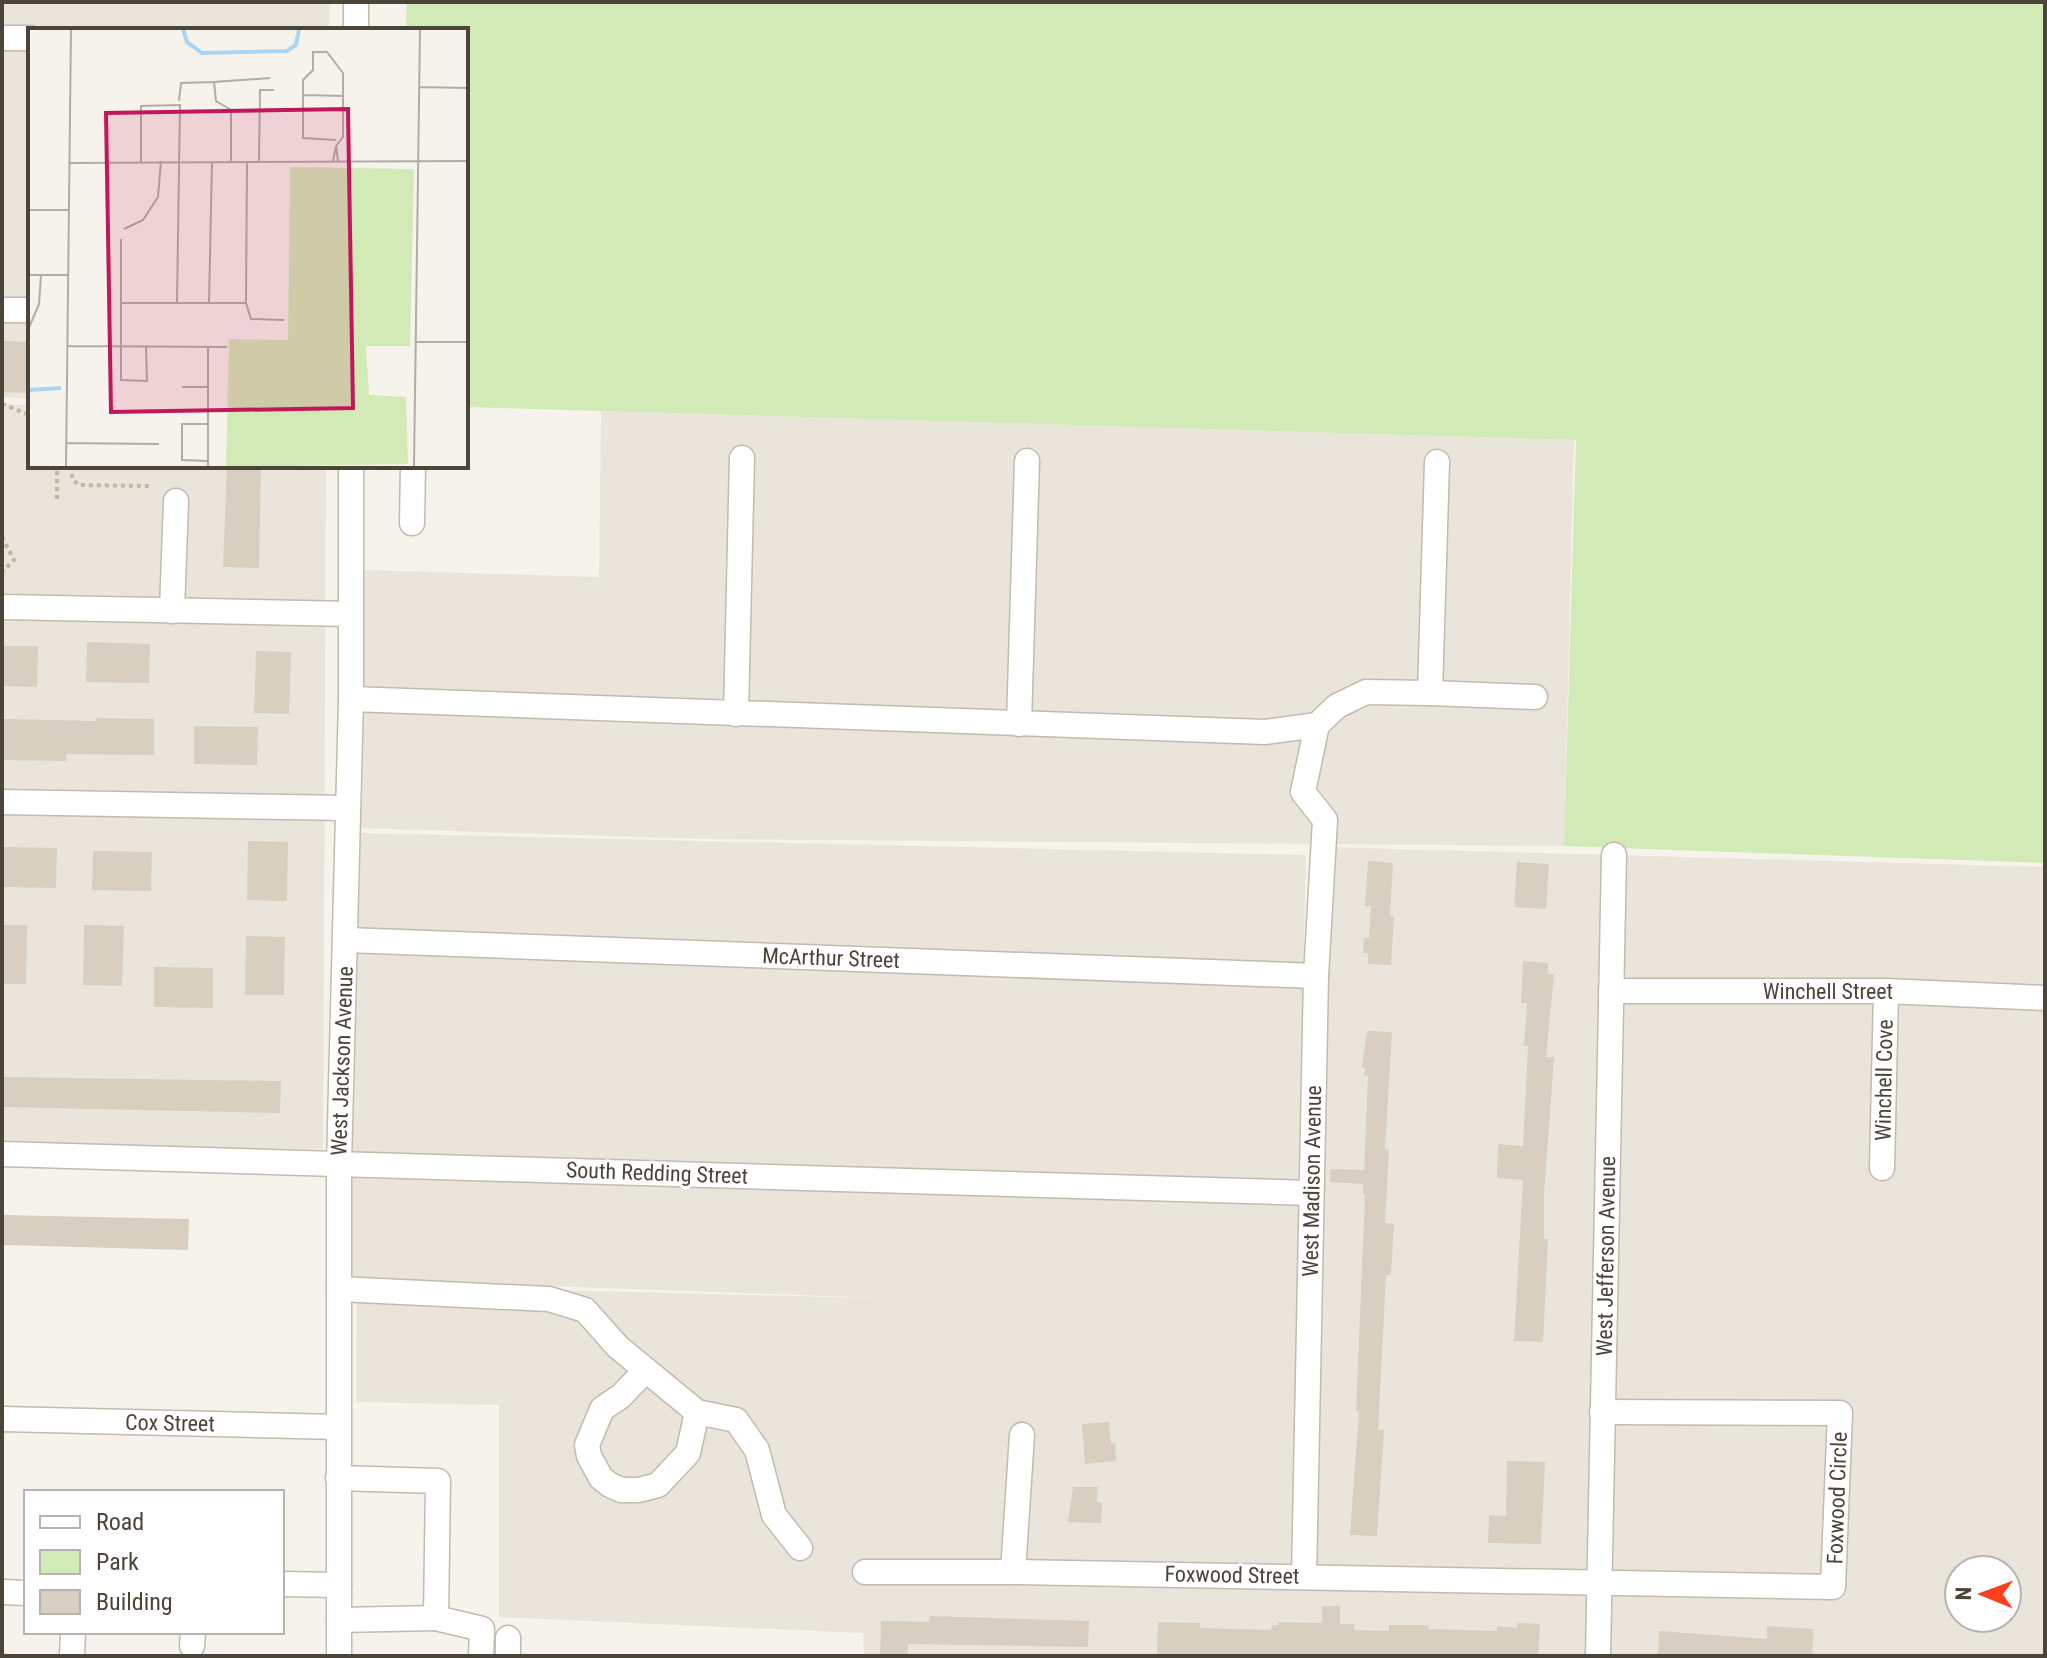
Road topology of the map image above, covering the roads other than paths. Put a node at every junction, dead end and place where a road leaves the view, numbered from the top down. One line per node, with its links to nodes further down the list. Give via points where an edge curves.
1 (356, 2): 2 (street)
2 (356, 28)
3 (2, 38): 4 (street)
4 (28, 38)
5 (2, 310): 6 (street)
6 (28, 310)
7 (742, 458): 20 (street)
8 (1027, 461): 21 (street)
9 (1437, 462): 17 (street)
10 (351, 468): 16 (street, West Jackson Avenue)
11 (413, 468): 13 (street)
12 (176, 501): 15 (street)
13 (412, 523)
14 (2, 607): 15 (street)
15 (172, 611): 16 (street)
16 (350, 614): 19 (street, West Jackson Avenue)
17 (1430, 693): 18 (street); 22 (street, via 1366,692 1337,706)
18 (1535, 697)
19 (351, 699): 20 (street); 24 (street, West Jackson Avenue)
20 (736, 714): 21 (street)
21 (1019, 724): 22 (street, via 1265,732)
22 (1317, 725): 27 (street, West Madison Avenue, via 1303,792 1325,820)
23 (2, 802): 24 (street)
24 (347, 808): 26 (street, West Jackson Avenue)
25 (1614, 855): 28 (street, West Jefferson Avenue)
26 (346, 940): 27 (street, McArthur Street); 32 (street, West Jackson Avenue)
27 (1316, 976): 34 (street, West Madison Avenue)
28 (1611, 991): 29 (street, Winchell Street); 38 (street, West Jefferson Avenue)
29 (1886, 991): 30 (street, Winchell Street); 33 (street, Winchell Cove)
30 (2045, 998)
31 (2, 1154): 32 (street, South Redding Street)
32 (339, 1164): 34 (street, South Redding Street); 35 (street, West Jackson Avenue)
33 (1882, 1168)
34 (1311, 1193): 46 (street, West Madison Avenue)
35 (339, 1289): 36 (street, via 549,1299 585,1310); 40 (street, West Jackson Avenue)
36 (646, 1370): 37 (street); 37 (street, via 602,1409 590,1436 589,1456 601,1478 621,1490 658,1485 688,1453)
37 (697, 1412): 43 (street, via 736,1420 757,1450 774,1515)
38 (1602, 1412): 47 (street, West Jefferson Avenue); 47 (street, Foxwood Circle, via 1840,1413 1833,1587)
39 (2, 1419): 40 (street, Cox Street)
40 (338, 1427): 42 (street, West Jackson Avenue)
41 (1022, 1435): 45 (street)
42 (338, 1478): 49 (street, West Jackson Avenue); 52 (street, via 438,1481)
43 (800, 1548)
44 (865, 1572): 45 (street, Foxwood Street)
45 (1013, 1572): 46 (street, Foxwood Street)
46 (1304, 1577): 47 (street, Foxwood Street)
47 (1599, 1583): 58 (street, West Jefferson Avenue)
48 (284, 1584): 49 (street)
49 (339, 1585): 53 (street, West Jackson Avenue)
50 (2, 1592): 51 (street)
51 (24, 1593)
52 (436, 1618): 53 (street); 57 (street, via 482,1629)
53 (339, 1620): 56 (street, West Jackson Avenue)
54 (73, 1634): 55 (street)
55 (72, 1656)
56 (339, 1656)
57 (481, 1656)
58 (1598, 1656)

